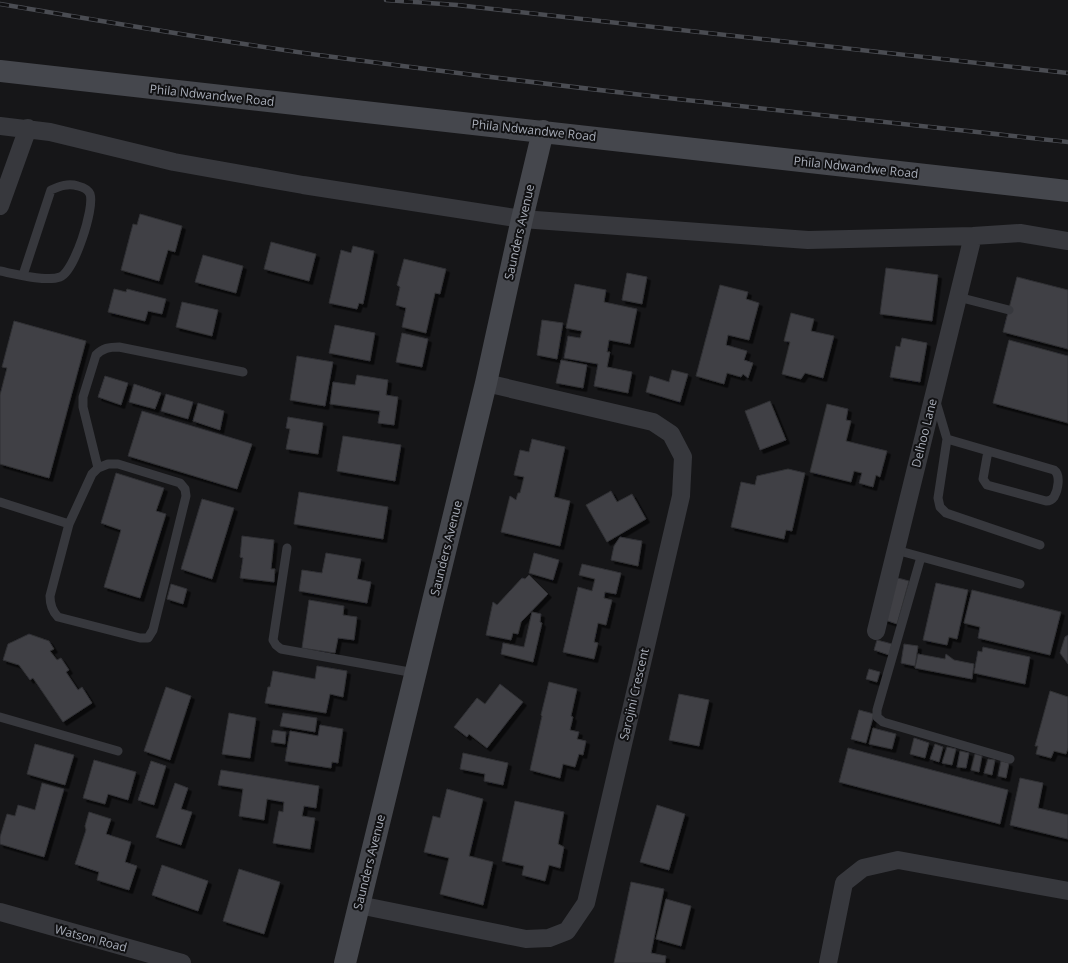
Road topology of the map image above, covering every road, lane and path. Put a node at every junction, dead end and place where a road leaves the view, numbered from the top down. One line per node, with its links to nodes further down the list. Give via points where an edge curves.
1 (0, 71): 4 (street, Phila Ndwandwe Road)
2 (0, 126): 3 (street)
3 (28, 128): 6 (street); 7 (street, via 174,162)
4 (543, 131): 5 (street, Phila Ndwandwe Road); 7 (street, Saunders Avenue)
5 (1068, 191)
6 (0, 206)
7 (522, 219): 8 (street, via 808,240); 15 (street, Saunders Avenue)
8 (973, 236): 9 (street, via 1020,233); 12 (street, Delhoo Lane)
9 (1068, 241)
10 (0, 271): 11 (lane)
11 (24, 275): 11 (lane, via 45,279 61,277 70,268 89,218 90,193 84,188 71,184 52,190)
12 (958, 297): 13 (lane); 16 (street, Delhoo Lane)
13 (1009, 310)
14 (244, 372): 19 (lane, via 119,347 101,350 96,355 83,397)
15 (486, 382): 28 (street, Saunders Avenue); 33 (street, Sarojini Crescent, via 653,422 671,434 683,457 680,496 586,903 567,931 549,938 526,939)
16 (934, 396): 17 (lane); 24 (street, Delhoo Lane)
17 (947, 439): 18 (lane); 22 (lane, via 938,498 940,507 946,514)
18 (988, 451): 18 (lane, via 983,479 987,484 1046,501 1054,496 1059,477 1057,472)
19 (98, 468): 21 (lane, via 92,474); 21 (lane, via 118,464 180,483 185,489 186,496 153,630 148,638 58,617 53,612 50,596)
20 (0, 502): 21 (lane)
21 (69, 524)
22 (1040, 545)
23 (287, 548): 28 (lane, via 273,640 276,645 281,649)
24 (896, 550): 25 (lane); 27 (street, Delhoo Lane)
25 (920, 557): 26 (lane); 31 (lane, via 877,717 883,722)
26 (1020, 584)
27 (876, 631)
28 (415, 673): 33 (street, Saunders Avenue)
29 (0, 717): 30 (lane)
30 (118, 751)
31 (1010, 759)
32 (1068, 891): 37 (street, via 898,860 863,868 844,883)
33 (359, 905): 36 (street, Saunders Avenue)
34 (0, 912): 35 (street, Watson Road)
35 (182, 963)
36 (345, 963)
37 (828, 963)

